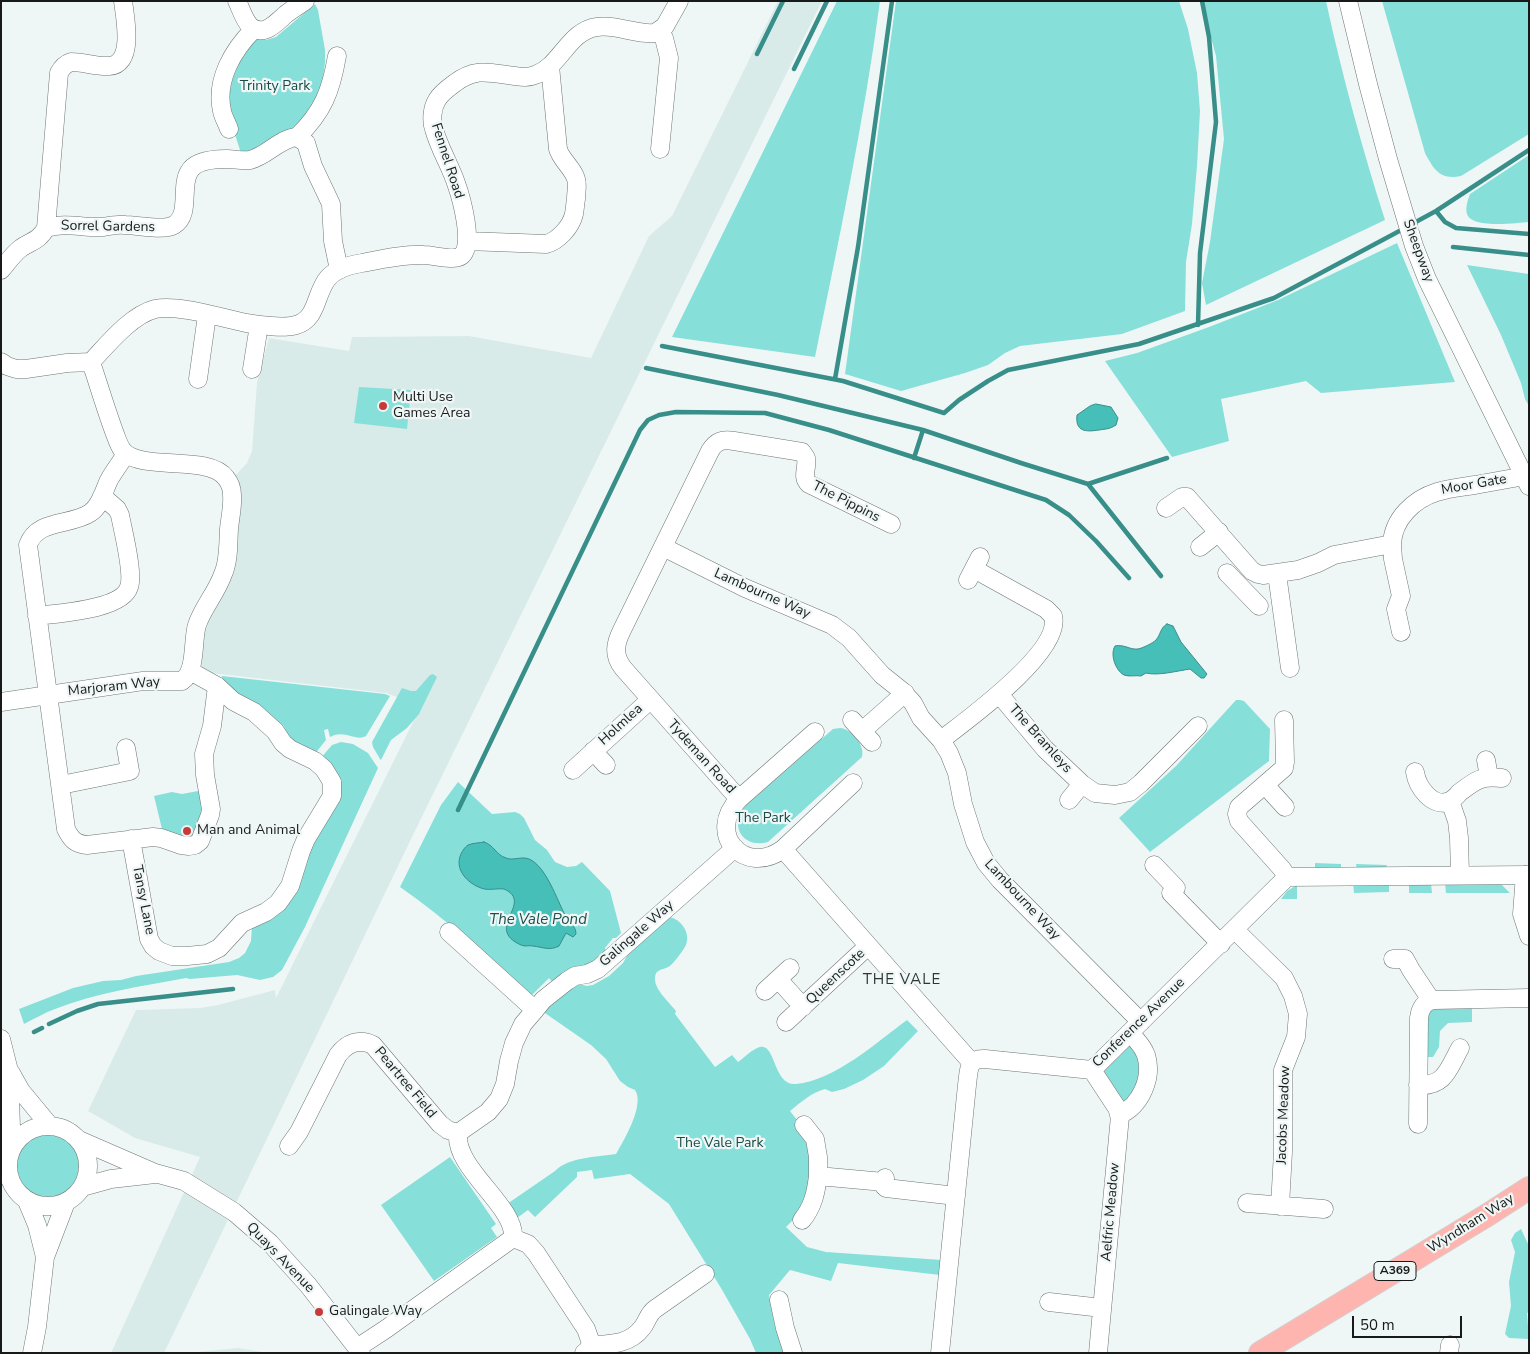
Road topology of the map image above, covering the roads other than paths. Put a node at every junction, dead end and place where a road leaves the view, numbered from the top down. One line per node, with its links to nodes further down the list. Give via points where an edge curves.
1 (123, 1): 13 (street, via 127,43 121,60 109,66 71,62 63,66 60,73)
2 (237, 1): 6 (street)
3 (305, 1): 6 (street, via 268,29)
4 (679, 1): 7 (street)
5 (1348, 1): 25 (street, Sheepway, via 1414,246 1427,279)
6 (254, 29): 10 (street, via 239,46 224,75 221,103)
7 (658, 32): 9 (street, Fennel Road, via 594,27 578,35); 12 (street, via 664,38 670,58)
8 (337, 56): 11 (street, Sorrel Gardens, via 323,106)
9 (550, 66): 14 (street, Fennel Road, via 530,77 473,73 446,89 435,103 434,128 456,183); 14 (street, via 557,145 576,181 572,219 551,243)
10 (229, 129)
11 (297, 137): 13 (street, Sorrel Gardens, via 251,160 213,160 192,168 187,177 181,217 172,226 63,224); 16 (street, via 306,143 331,204 333,242)
12 (660, 149)
13 (46, 228): 15 (street)
14 (467, 241): 16 (street, via 463,254 456,258 404,256 358,263)
15 (1, 270)
16 (339, 270): 18 (street, via 324,283 313,312 302,322 288,326)
17 (207, 315): 18 (street); 20 (street, via 174,308 150,311 131,323); 22 (street)
18 (259, 325): 21 (street)
19 (1, 362): 20 (street, via 21,369)
20 (91, 362): 23 (street, via 114,432)
21 (252, 369)
22 (198, 379)
23 (126, 454): 26 (street); 42 (street, via 142,460 217,470 230,485 232,500 225,568 197,625)
24 (698, 475): 28 (street, The Pippins, via 713,446 721,440 797,450 806,457 805,477 809,484); 31 (street, Tydeman Road)
25 (1527, 481): 30 (street, Moor Gate, via 1444,490 1430,495 1403,515 1392,535)
26 (102, 496): 39 (street, via 90,513 70,522 47,526 31,537 27,549); 39 (street, via 120,515 130,575 129,589 112,603)
27 (1166, 508): 29 (street, via 1187,497)
28 (891, 524)
29 (1219, 532): 32 (street); 35 (street)
30 (1392, 544): 36 (street, via 1334,555 1305,568); 40 (street, Moor Gate, via 1401,596 1390,609)
31 (663, 546): 44 (street, Lambourne Way, via 745,588 832,625 845,634 882,675); 47 (street, Tydeman Road, via 616,647 620,664)
32 (1200, 547)
33 (974, 569): 46 (street, The Bramleys, via 1053,614 1053,630 1041,651)
34 (1227, 572): 37 (street)
35 (1254, 572): 36 (street); 37 (street)
36 (1276, 574): 41 (street)
37 (1244, 590): 38 (street)
38 (1259, 606)
39 (37, 616): 45 (street)
40 (1401, 632)
41 (1290, 668)
42 (190, 671): 43 (street, Tansy Lane); 45 (street, Marjoram Way, via 180,682 142,681)
43 (217, 686): 68 (street, via 212,726 204,754 211,808 200,841 189,846 159,837); 68 (street, Tansy Lane, via 232,701 259,716 290,749 315,761 330,778 332,796 300,851 287,892 266,912 242,923 215,951 187,956 163,953 149,939)
44 (905, 693): 51 (street); 53 (street, Lambourne Way)
45 (48, 694): 48 (street, Marjoram Way); 62 (street)
46 (999, 694): 53 (street, The Bramleys); 61 (street, The Bramleys, via 1045,749)
47 (650, 700): 55 (street, Holmlea); 64 (street, Tydeman Road)
48 (1, 702)
49 (1284, 720): 63 (street, via 1285,765)
50 (1198, 726): 61 (street, The Bramleys, via 1130,792 1115,796 1095,792)
51 (862, 731)
52 (815, 732): 64 (street)
53 (941, 740): 87 (street, Lambourne Way, via 954,766 972,835 986,863)
54 (126, 748): 62 (street, via 130,771)
55 (593, 751): 56 (street, Holmlea); 57 (street, Holmlea)
56 (606, 765)
57 (573, 770)
58 (1492, 771): 66 (street)
59 (1415, 772): 66 (street, via 1420,788 1429,796)
60 (853, 783): 70 (street)
61 (1082, 784): 65 (street, The Bramleys)
62 (61, 785): 68 (street, via 66,829 74,841 87,844)
63 (1265, 785): 67 (street); 74 (street, via 1240,807 1237,818)
64 (739, 799): 69 (street, Tydeman Road, via 728,812 725,826 728,839)
65 (1069, 800)
66 (1450, 801): 72 (street, via 1457,821)
67 (1285, 807)
68 (131, 839)
69 (735, 848): 70 (street, via 747,857 760,859); 85 (street, Galingale Way, via 598,969 567,981)
70 (783, 849): 79 (street)
71 (1154, 865): 78 (street, via 1176,888 1171,893)
72 (1460, 875): 73 (street); 74 (street)
73 (1527, 875): 77 (street, via 1522,914)
74 (1288, 877): 75 (street, Conference Avenue)
75 (1235, 930): 78 (street, Conference Avenue); 110 (street, Jacobs Meadow, via 1284,978 1298,1014 1296,1037 1283,1070)
76 (448, 932): 85 (street)
77 (1529, 936)
78 (1221, 944): 87 (street, Conference Avenue)
79 (868, 946): 84 (street, Queenscote); 90 (street)
80 (1394, 959): 83 (street, via 1405,959)
81 (778, 980): 84 (street, Queenscote)
82 (1529, 998): 83 (street)
83 (1431, 1000): 93 (street, via 1419,1015)
84 (803, 1006): 86 (street, Queenscote)
85 (535, 1010): 98 (street, Galingale Way, via 523,1024 514,1043 499,1099 488,1112)
86 (786, 1022)
87 (1136, 1027): 91 (street, Conference Avenue); 94 (street, via 1148,1062 1147,1081 1134,1104)
88 (1, 1038): 92 (street)
89 (1460, 1048): 93 (street, via 1440,1081 1432,1085)
90 (972, 1063): 91 (street, Conference Avenue, via 985,1059); 106 (street, via 966,1085)
91 (1092, 1070): 94 (street)
92 (10, 1071): 97 (street, via 21,1091); 101 (street)
93 (1418, 1085): 95 (street)
94 (1119, 1115): 118 (street, Aelfric Meadow)
95 (1418, 1124)
96 (804, 1125): 103 (street, via 823,1140 818,1157)
97 (50, 1126): 99 (street, via 71,1132); 101 (street, via 26,1132)
98 (458, 1133): 100 (street, Peartree Field, via 440,1124 373,1045 358,1041 338,1055); 113 (street, via 457,1141 464,1158 508,1217)
99 (79, 1140): 102 (street, Quays Avenue); 104 (street, via 88,1163)
100 (289, 1146)
101 (10, 1151): 107 (street, via 10,1179 18,1194)
102 (156, 1174): 104 (street, Quays Avenue); 120 (street, Quays Avenue, via 184,1181 234,1212 270,1243)
103 (818, 1176): 106 (street, via 884,1180 886,1188); 112 (street, via 814,1200)
104 (82, 1186): 108 (street)
105 (1529, 1188): 125 (main road, Wyndham Way / A369)
106 (956, 1196): 123 (street)
107 (27, 1201): 108 (street, via 53,1206); 114 (street)
108 (66, 1202): 114 (street)
109 (1247, 1203): 110 (street)
110 (1280, 1206): 111 (street)
111 (1324, 1209)
112 (802, 1220)
113 (513, 1238): 119 (street, via 528,1244 536,1253 586,1329 590,1338); 120 (street)
114 (45, 1257): 121 (street)
115 (705, 1274): 119 (street, via 655,1308 641,1330 629,1339)
116 (778, 1300): 122 (street)
117 (1049, 1302): 118 (street)
118 (1102, 1308): 124 (street, Aelfric Meadow)
119 (588, 1349)
120 (359, 1350)
121 (32, 1353)
122 (793, 1353)
123 (940, 1353)
124 (1098, 1353)
125 (1260, 1353)

